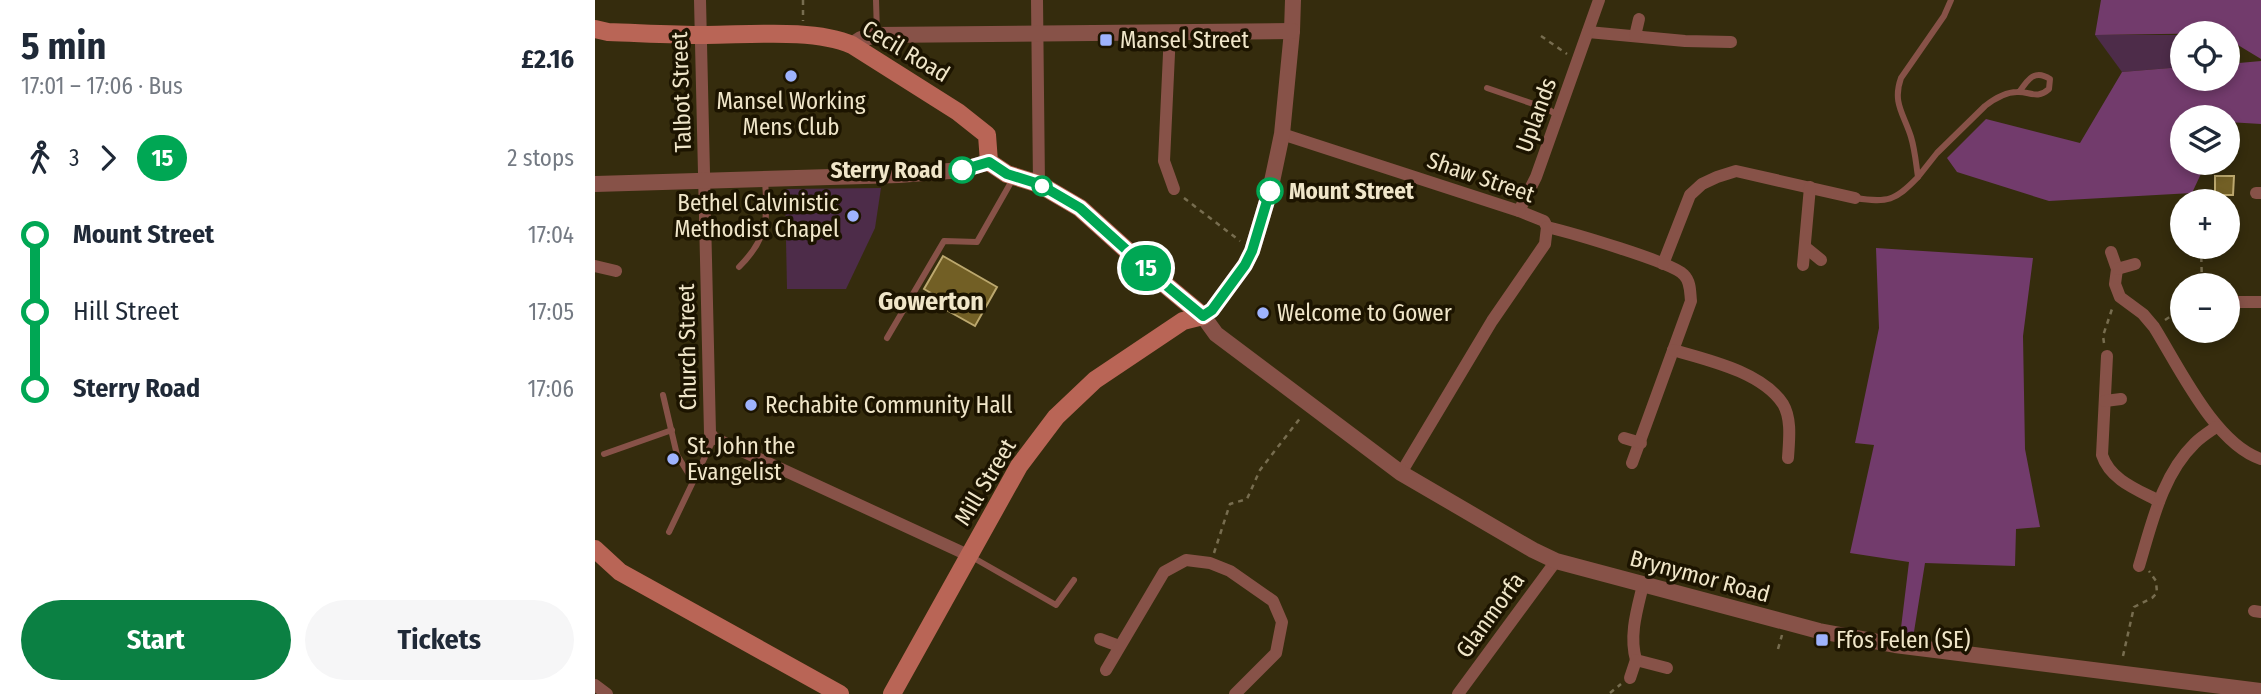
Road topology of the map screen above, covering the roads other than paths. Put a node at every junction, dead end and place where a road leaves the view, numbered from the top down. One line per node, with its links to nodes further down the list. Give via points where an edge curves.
1 (700, 0): 13 (street, Talbot Street)
2 (876, 0): 14 (lane)
3 (1037, 0): 10 (street)
4 (1293, 0): 9 (street)
5 (1598, 0): 12 (street, Uplands)
6 (1951, 0): 24 (lane, via 1897,88)
7 (1639, 19): 15 (street)
8 (595, 29): 13 (main road, Cecil Road)
9 (1292, 31): 11 (street); 21 (street)
10 (1037, 32): 11 (street); 14 (street); 28 (street)
11 (1170, 32): 30 (street, via 1164,161)
12 (1588, 32): 15 (street); 20 (street, Uplands)
13 (700, 35): 17 (main road, Cecil Road, via 803,35 837,38); 26 (street, Talbot Street)
14 (877, 35): 17 (street)
15 (1635, 36): 16 (street)
16 (1731, 41)
17 (852, 45): 22 (main road, Cecil Road, via 958,111 987,135)
18 (1487, 88): 20 (lane)
19 (2020, 91): 19 (lane, via 2045,93 2050,79 2031,76); 24 (lane, via 1985,106)
20 (1558, 116): 32 (street, Uplands)
21 (1282, 134): 32 (street, Shaw Street); 46 (street, via 1252,251 1212,310)
22 (989, 162): 23 (main road); 25 (street, via 962,170)
23 (1015, 176): 28 (main road); 47 (lane, via 977,242 944,241)
24 (1917, 177): 31 (lane, via 1892,199)
25 (765, 180): 26 (street); 41 (lane, via 767,223)
26 (705, 182): 27 (street); 55 (street, Church Street, via 709,426)
27 (595, 184)
28 (1039, 184): 46 (main road, via 1080,208)
29 (1810, 187): 31 (street); 34 (street); 37 (street, via 1736,171 1702,184 1690,195)
30 (1174, 189)
31 (1855, 198)
32 (1519, 211): 33 (street, Shaw Street, via 1544,221)
33 (1546, 227): 37 (street, Shaw Street); 62 (street, via 1545,244 1492,321)
34 (1805, 247): 36 (street); 39 (street)
35 (2111, 252): 42 (street)
36 (1821, 260)
37 (1663, 264): 48 (street, via 1684,275 1690,287 1691,301)
38 (2135, 264): 42 (street)
39 (1803, 265)
40 (595, 266): 43 (street)
41 (739, 267)
42 (2117, 269): 53 (street, via 2115,284 2120,297 2154,327)
43 (617, 271)
44 (2240, 302): 45 (street)
45 (2261, 302)
46 (1203, 316): 62 (street, Brynymor Road, via 1216,334); 67 (main road, Mill Street, via 1183,321 1095,380 1056,417 1019,467)
47 (887, 338)
48 (1673, 351): 57 (street); 59 (street, via 1725,365 1763,384 1784,405 1790,433)
49 (2107, 356): 52 (street)
50 (663, 395): 54 (lane)
51 (2121, 399): 52 (street)
52 (2105, 401): 64 (street, via 2102,455 2106,468)
53 (2216, 427): 60 (street, via 2247,455); 64 (street, via 2195,443 2171,472)
54 (671, 430): 58 (lane); 63 (lane, via 677,455)
55 (714, 438): 63 (lane); 67 (street, Church Street)
56 (1625, 438): 57 (street)
57 (1641, 443): 61 (street)
58 (604, 454)
59 (1788, 458)
60 (2261, 460)
61 (1632, 463)
62 (1401, 473): 68 (street, Brynymor Road)
63 (693, 481): 65 (lane)
64 (2159, 501): 69 (street)
65 (669, 532)
66 (595, 549): 81 (main road, via 621,572)
67 (970, 556): 70 (lane, via 1056,605); 82 (main road, Mill Street)
68 (1556, 561): 71 (street, Brynymor Road); 84 (street, Glanmorfa)
69 (2144, 568)
70 (1074, 580)
71 (1643, 585): 74 (street, via 1634,623); 79 (street, Brynymor Road, via 1819,631 1895,645)
72 (1100, 639): 73 (street)
73 (1119, 646): 76 (street); 83 (street, via 1164,572 1186,560 1210,562 1273,601 1282,622 1276,653)
74 (1636, 660): 75 (street); 77 (street)
75 (1667, 667)
76 (1106, 670)
77 (1630, 678)
78 (595, 685): 80 (street)
79 (2261, 691)
80 (607, 694)
81 (840, 694)
82 (892, 694)
83 (1235, 694)
84 (1458, 694)

